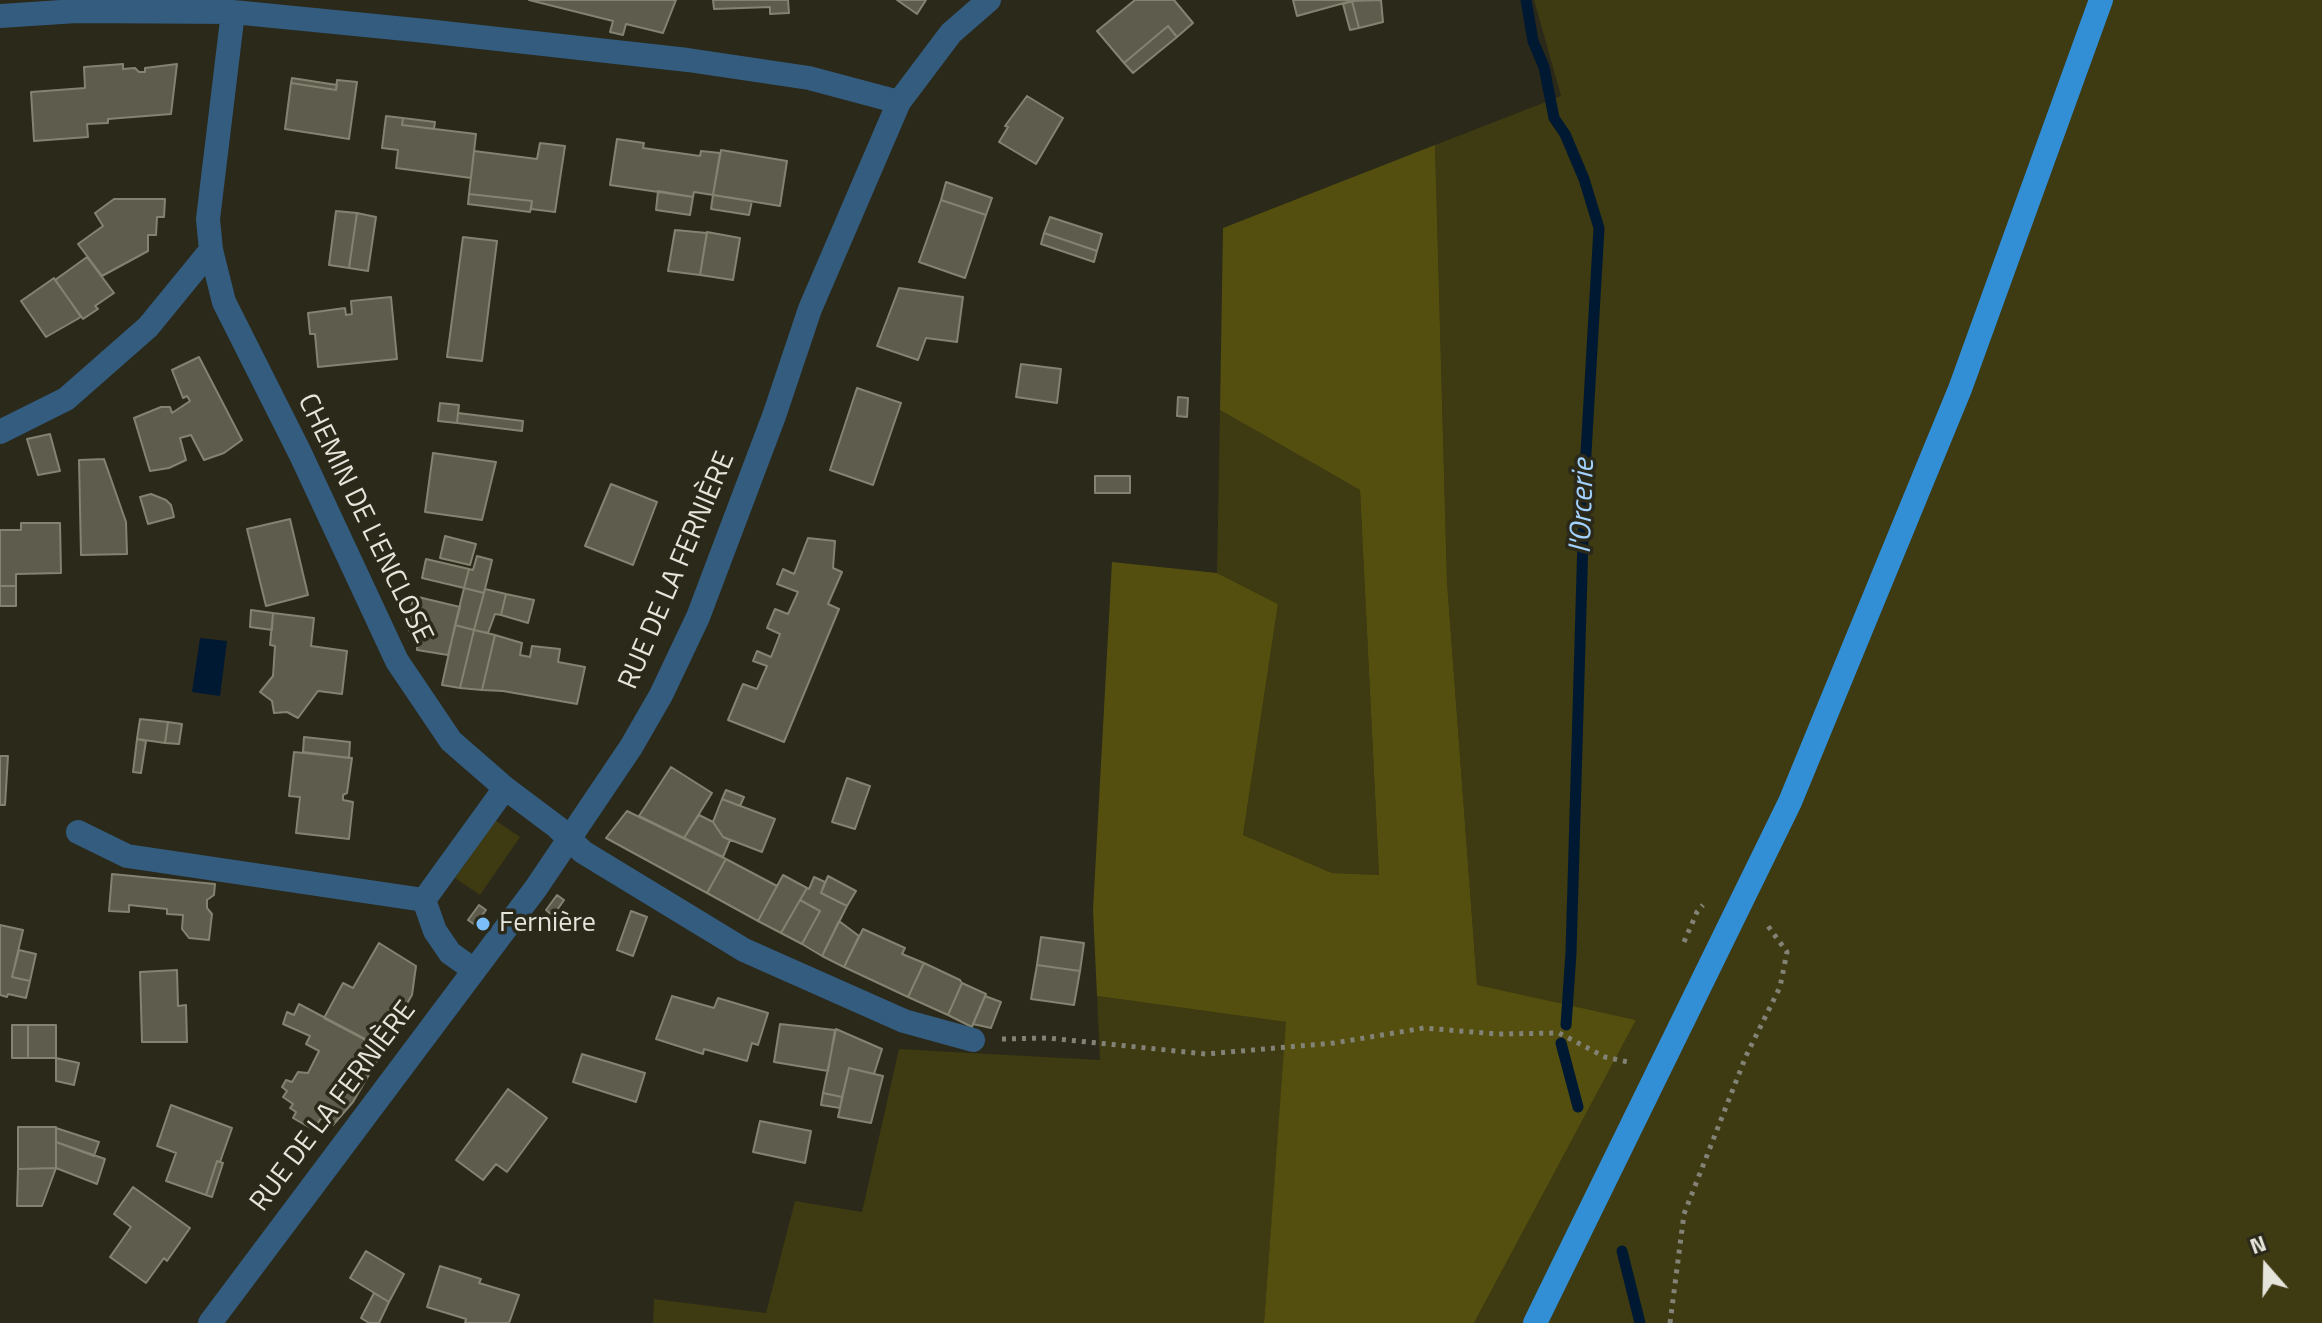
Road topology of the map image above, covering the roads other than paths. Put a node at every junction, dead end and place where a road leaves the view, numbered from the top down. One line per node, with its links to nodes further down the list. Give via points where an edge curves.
1 (989, 0): 5 (street, RUE DE LA FERNIÈRE, via 951,33)
2 (2101, 0): 15 (main road, via 1960,389 1790,802)
3 (233, 12): 4 (street); 5 (street, via 688,60 809,78); 6 (street, CHEMIN DE L'ENCLOSE, via 208,219)
4 (0, 16)
5 (899, 102): 10 (street, RUE DE LA FERNIÈRE, via 810,309 698,617 661,695)
6 (211, 250): 7 (street, via 148,327 66,399); 8 (street, CHEMIN DE L'ENCLOSE, via 224,302 397,661 451,741)
7 (0, 432)
8 (505, 788): 10 (street, CHEMIN DE L'ENCLOSE); 11 (street)
9 (78, 832): 11 (street, via 127,856)
10 (570, 839): 12 (street, RUE DE LA FERNIÈRE); 13 (street, CHEMIN DE L'ENCLOSE, via 744,950 904,1021)
11 (424, 900): 12 (street, via 450,953)
12 (474, 970): 14 (street, RUE DE LA FERNIÈRE)
13 (973, 1040)
14 (210, 1323)
15 (1535, 1323)

